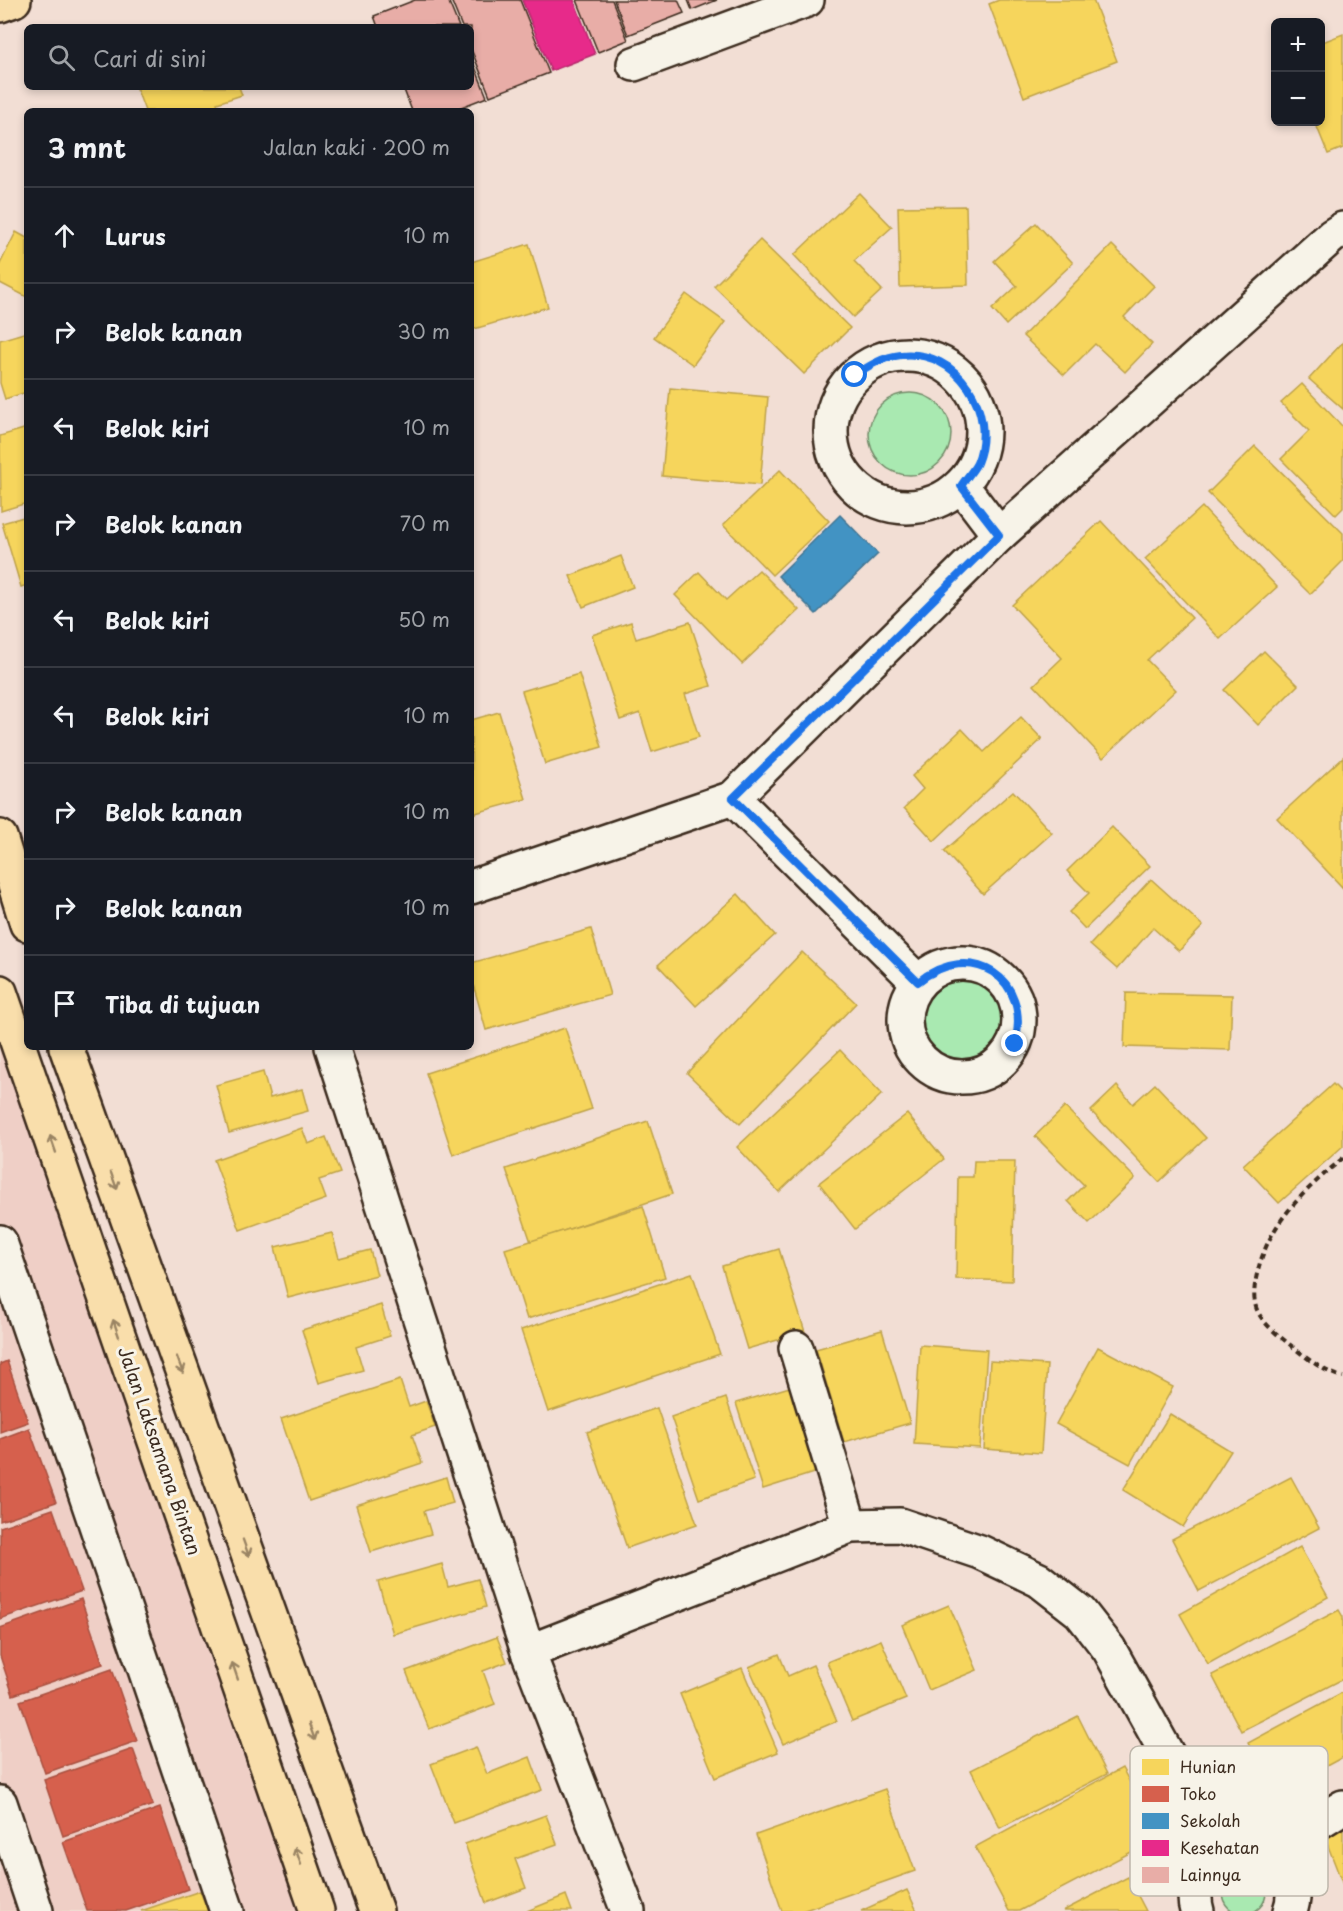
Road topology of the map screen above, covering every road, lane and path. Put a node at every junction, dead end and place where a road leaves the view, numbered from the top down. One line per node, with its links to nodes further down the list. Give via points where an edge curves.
1 (14, 0): 3 (main road)
2 (807, 0): 4 (street)
3 (0, 5)
4 (634, 64)
5 (1343, 229): 7 (street)
6 (961, 486): 6 (street, via 926,504 894,506 870,498 851,484 838,464 831,441 832,417 840,394 855,375 877,361 903,355 929,358 952,369 971,389 981,413 983,439 976,464); 7 (street)
7 (999, 535): 8 (street)
8 (733, 798): 10 (street); 12 (street)
9 (0, 837): 11 (main road)
10 (474, 886)
11 (24, 914)
12 (918, 982)
13 (0, 992): 14 (main road, Jalan Laksamana Bintan)
14 (22, 1040)
15 (25, 1050): 32 (main road, Jalan Laksamana Bintan, one-way to 15)
16 (67, 1050): 33 (main road, one-way to 33)
17 (333, 1050): 23 (street)
18 (1343, 1158): 21 (path, via 1297,1200 1272,1230 1254,1289 1258,1313 1272,1331 1310,1360)
19 (0, 1242): 31 (street)
20 (796, 1348): 22 (street)
21 (1343, 1377)
22 (850, 1526): 23 (street); 24 (street, via 900,1526 980,1552 1039,1580 1080,1612 1109,1649)
23 (528, 1652): 34 (street)
24 (1163, 1746)
25 (0, 1803): 30 (street)
26 (1343, 1807): 27 (street)
27 (1328, 1816)
28 (1196, 1896): 35 (street)
29 (1292, 1896): 36 (street)
30 (36, 1911)
31 (227, 1911)
32 (317, 1911)
33 (376, 1911)
34 (628, 1911)
35 (1197, 1911)
36 (1290, 1911)

